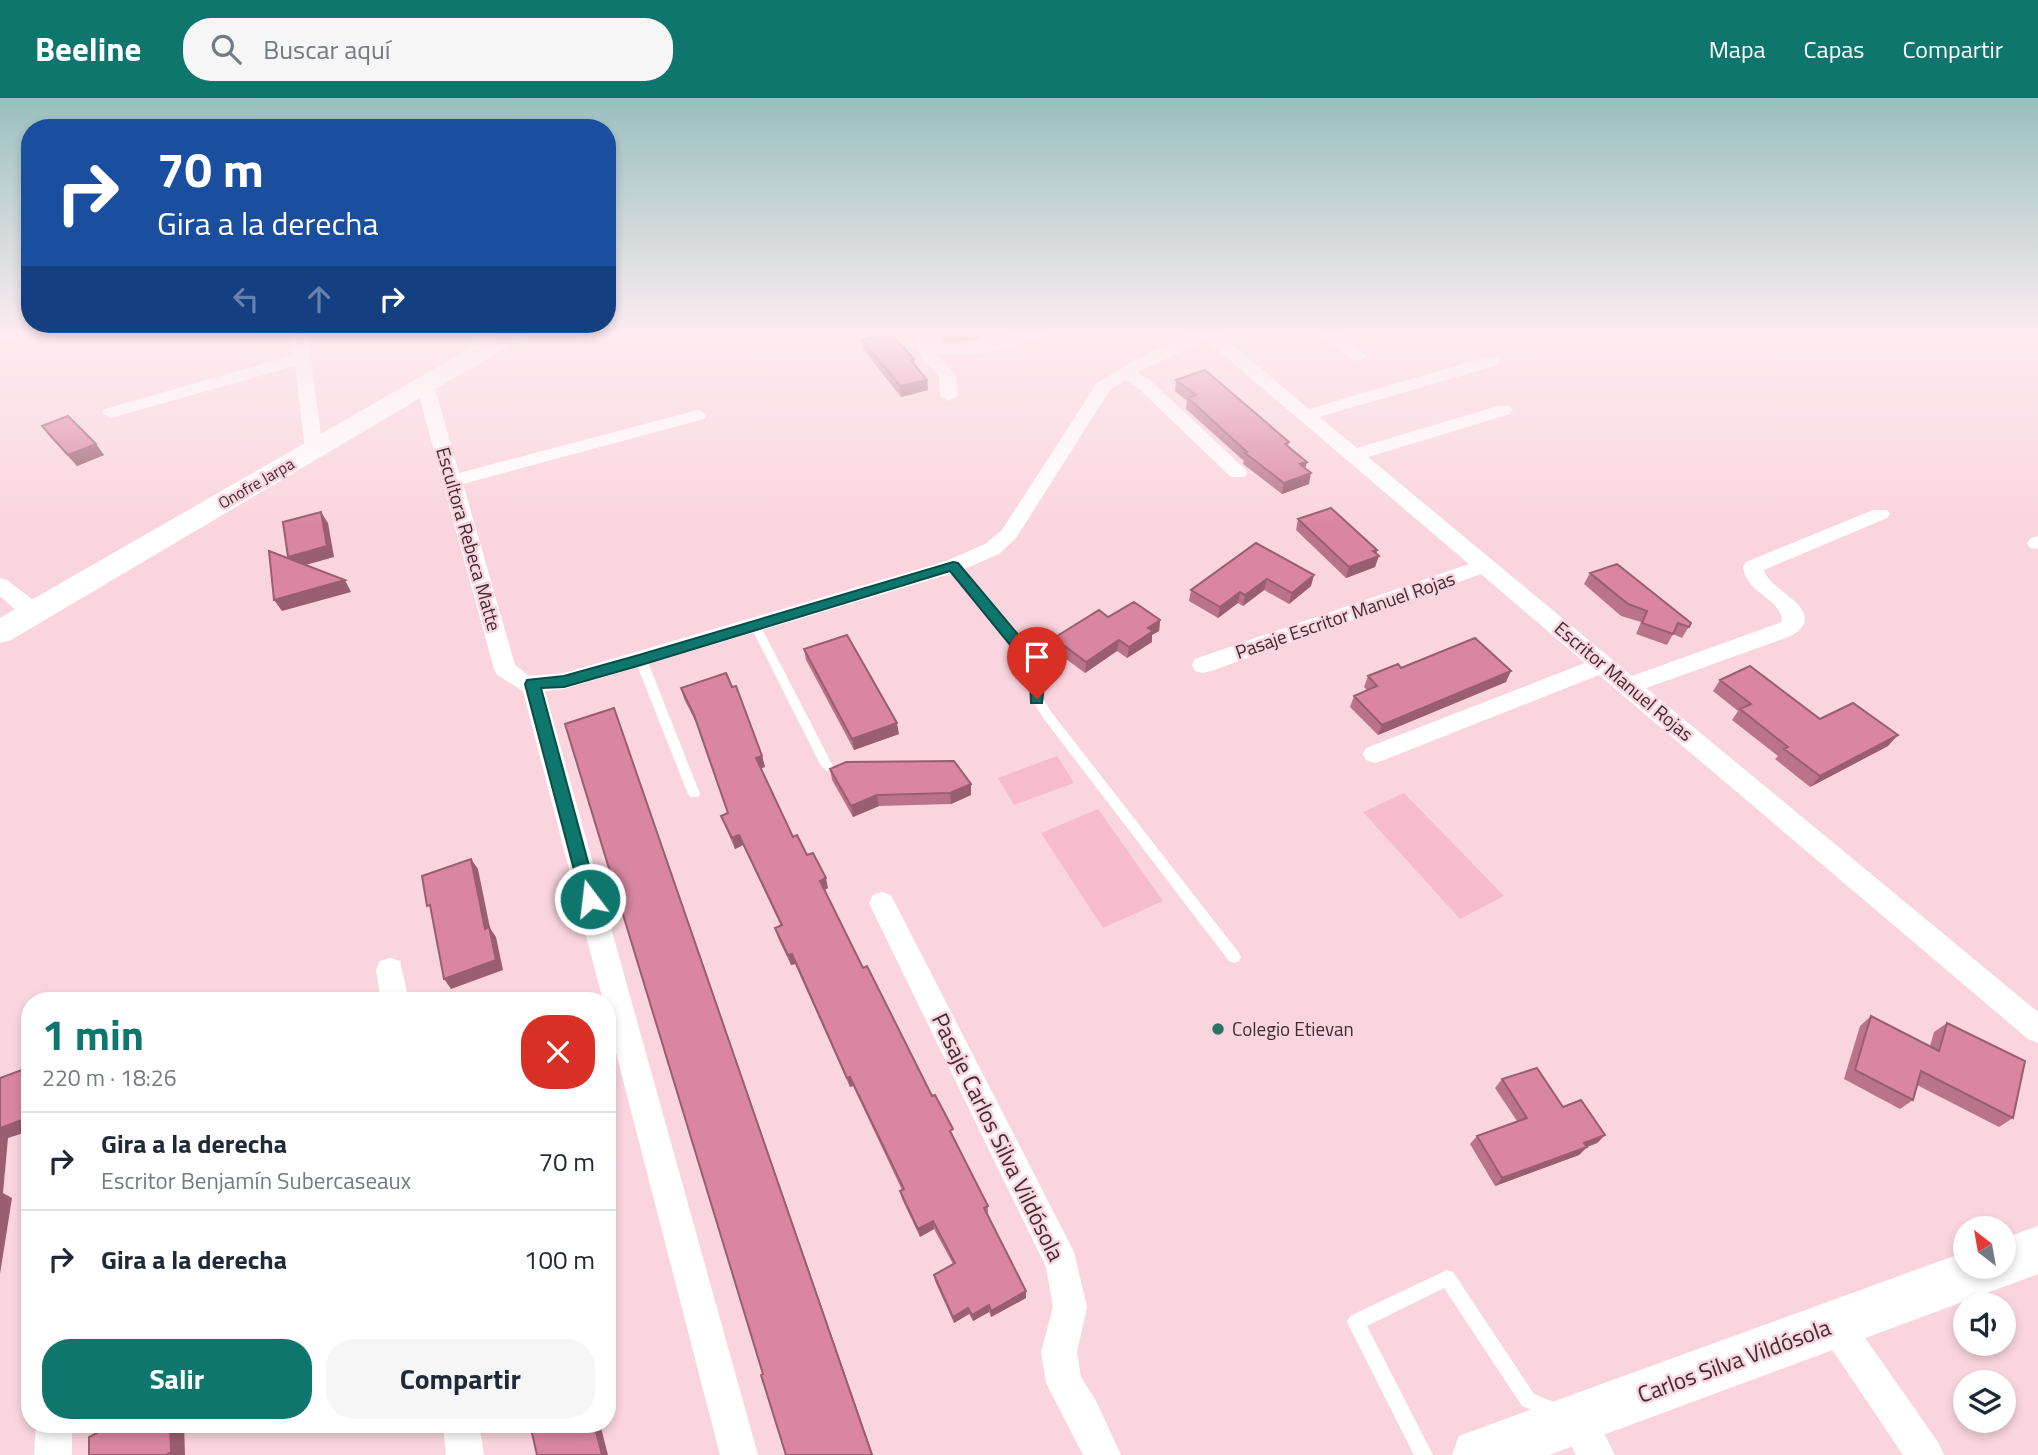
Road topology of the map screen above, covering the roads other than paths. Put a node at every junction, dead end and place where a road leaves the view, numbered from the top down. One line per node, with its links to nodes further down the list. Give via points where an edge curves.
1 (166, 397): 10 (street)
2 (308, 397): 13 (street)
3 (404, 397): 13 (street, Onofre Jarpa)
4 (429, 397): 16 (street, Escultora Rebeca Matte)
5 (1095, 397): 19 (street, via 1009,534 992,549)
6 (1158, 397): 15 (street)
7 (1285, 397): 12 (street, Escritor Manuel Rojas)
8 (1367, 397): 12 (street)
9 (1504, 410): 14 (street)
10 (111, 413)
11 (698, 415): 16 (street)
12 (1306, 415): 14 (street, Escritor Manuel Rojas)
13 (314, 449): 21 (street, Onofre Jarpa)
14 (1354, 455): 18 (street, Escritor Manuel Rojas)
15 (1238, 473)
16 (453, 481): 27 (street, Escultora Rebeca Matte, via 505,669)
17 (1880, 514): 28 (street, via 1753,567 1758,581 1788,603 1795,617 1793,625)
18 (1486, 565): 25 (street, Escritor Manuel Rojas); 26 (street, Pasaje Escritor Manuel Rojas)
19 (953, 566): 22 (street); 33 (lane, via 1030,660 1038,677 1037,699 1048,716)
20 (0, 585): 21 (street)
21 (33, 612): 23 (street, Onofre Jarpa)
22 (755, 625): 24 (street); 30 (lane)
23 (0, 632)
24 (641, 660): 27 (street, via 564,681); 31 (lane)
25 (1604, 664): 28 (street, Escritor Manuel Rojas); 29 (street)
26 (1203, 665)
27 (528, 684): 36 (street)
28 (1630, 685): 38 (street, Escritor Manuel Rojas)
29 (1375, 754)
30 (827, 766)
31 (694, 794)
32 (882, 903): 49 (street, Pasaje Carlos Silva Vildósola, via 1062,1264 1070,1307 1059,1352 1064,1383)
33 (1234, 957)
34 (390, 970): 35 (street)
35 (394, 992)
36 (612, 992)
37 (616, 1006): 48 (street)
38 (2038, 1030)
39 (2038, 1250): 40 (street)
40 (2016, 1258)
41 (1957, 1279): 42 (street, Carlos Silva Vildósola)
42 (1835, 1324): 45 (street, Carlos Silva Vildósola); 52 (street)
43 (54, 1433): 46 (street)
44 (462, 1433): 47 (street)
45 (1587, 1437): 50 (lane, via 1528,1401 1447,1278 1356,1322); 51 (street, Carlos Silva Vildósola)
46 (53, 1455)
47 (465, 1455)
48 (739, 1455)
49 (1102, 1455)
50 (1424, 1455)
51 (1478, 1455)
52 (1926, 1455)

